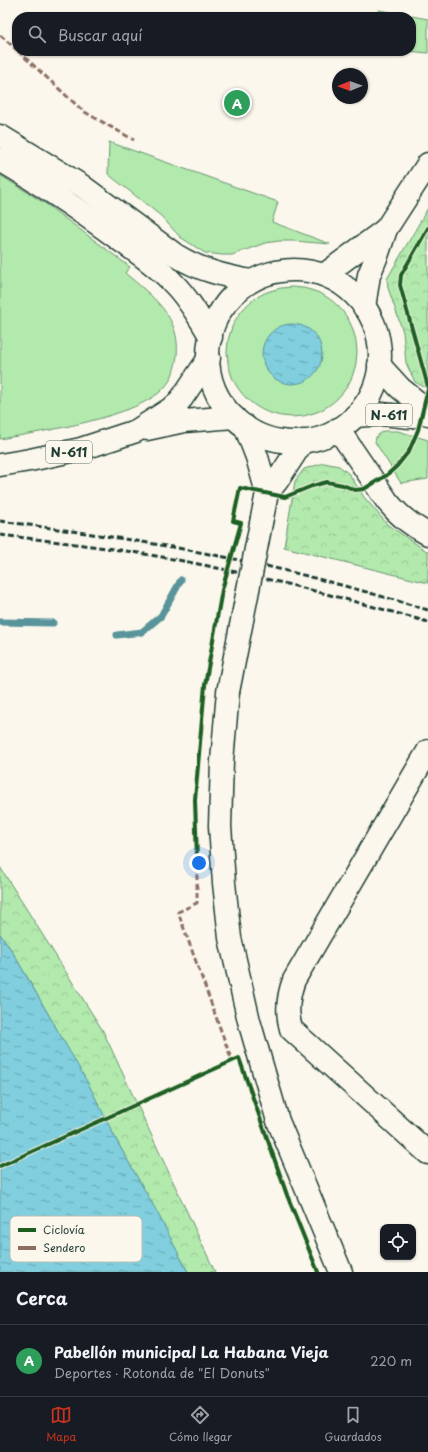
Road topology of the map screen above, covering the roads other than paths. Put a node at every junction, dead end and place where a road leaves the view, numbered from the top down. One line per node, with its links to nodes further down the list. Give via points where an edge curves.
1 (0, 136): 6 (main road, via 82,186 192,265 228,277)
2 (0, 160): 8 (main road, via 87,216 169,279 191,305)
3 (428, 164): 4 (main road)
4 (386, 229): 5 (main road); 7 (main road, via 368,275)
5 (324, 275): 6 (main road, N-611, via 287,270); 7 (main road, N-611, via 347,288)
6 (251, 281): 8 (main road, N-611, via 225,305 214,325)
7 (364, 307): 9 (main road, N-611, via 377,334)
8 (210, 347): 11 (main road, N-611, via 209,367 214,385 222,402); 13 (main road, N-611, via 175,406)
9 (379, 364): 10 (main road, N-611); 12 (main road, N-611, via 374,387 362,407)
10 (425, 413): 12 (main road, N-611, via 410,417 382,414)
11 (240, 421): 13 (main road, N-611, via 184,421); 14 (main road, N-611, via 260,434 277,440); 16 (main road, via 257,457)
12 (346, 423): 14 (main road, N-611, via 321,437); 17 (main road, via 387,501 408,522)
13 (136, 431): 15 (main road, N-611, via 81,449)
14 (302, 441): 16 (main road)
15 (0, 464)
16 (267, 493): 20 (main road, bridge, via 228,692 220,826 224,884 230,938 249,1021 278,1120)
17 (428, 534)
18 (428, 751): 19 (main road, via 294,980 288,1010 291,1029)
19 (428, 1153)
20 (342, 1272)

